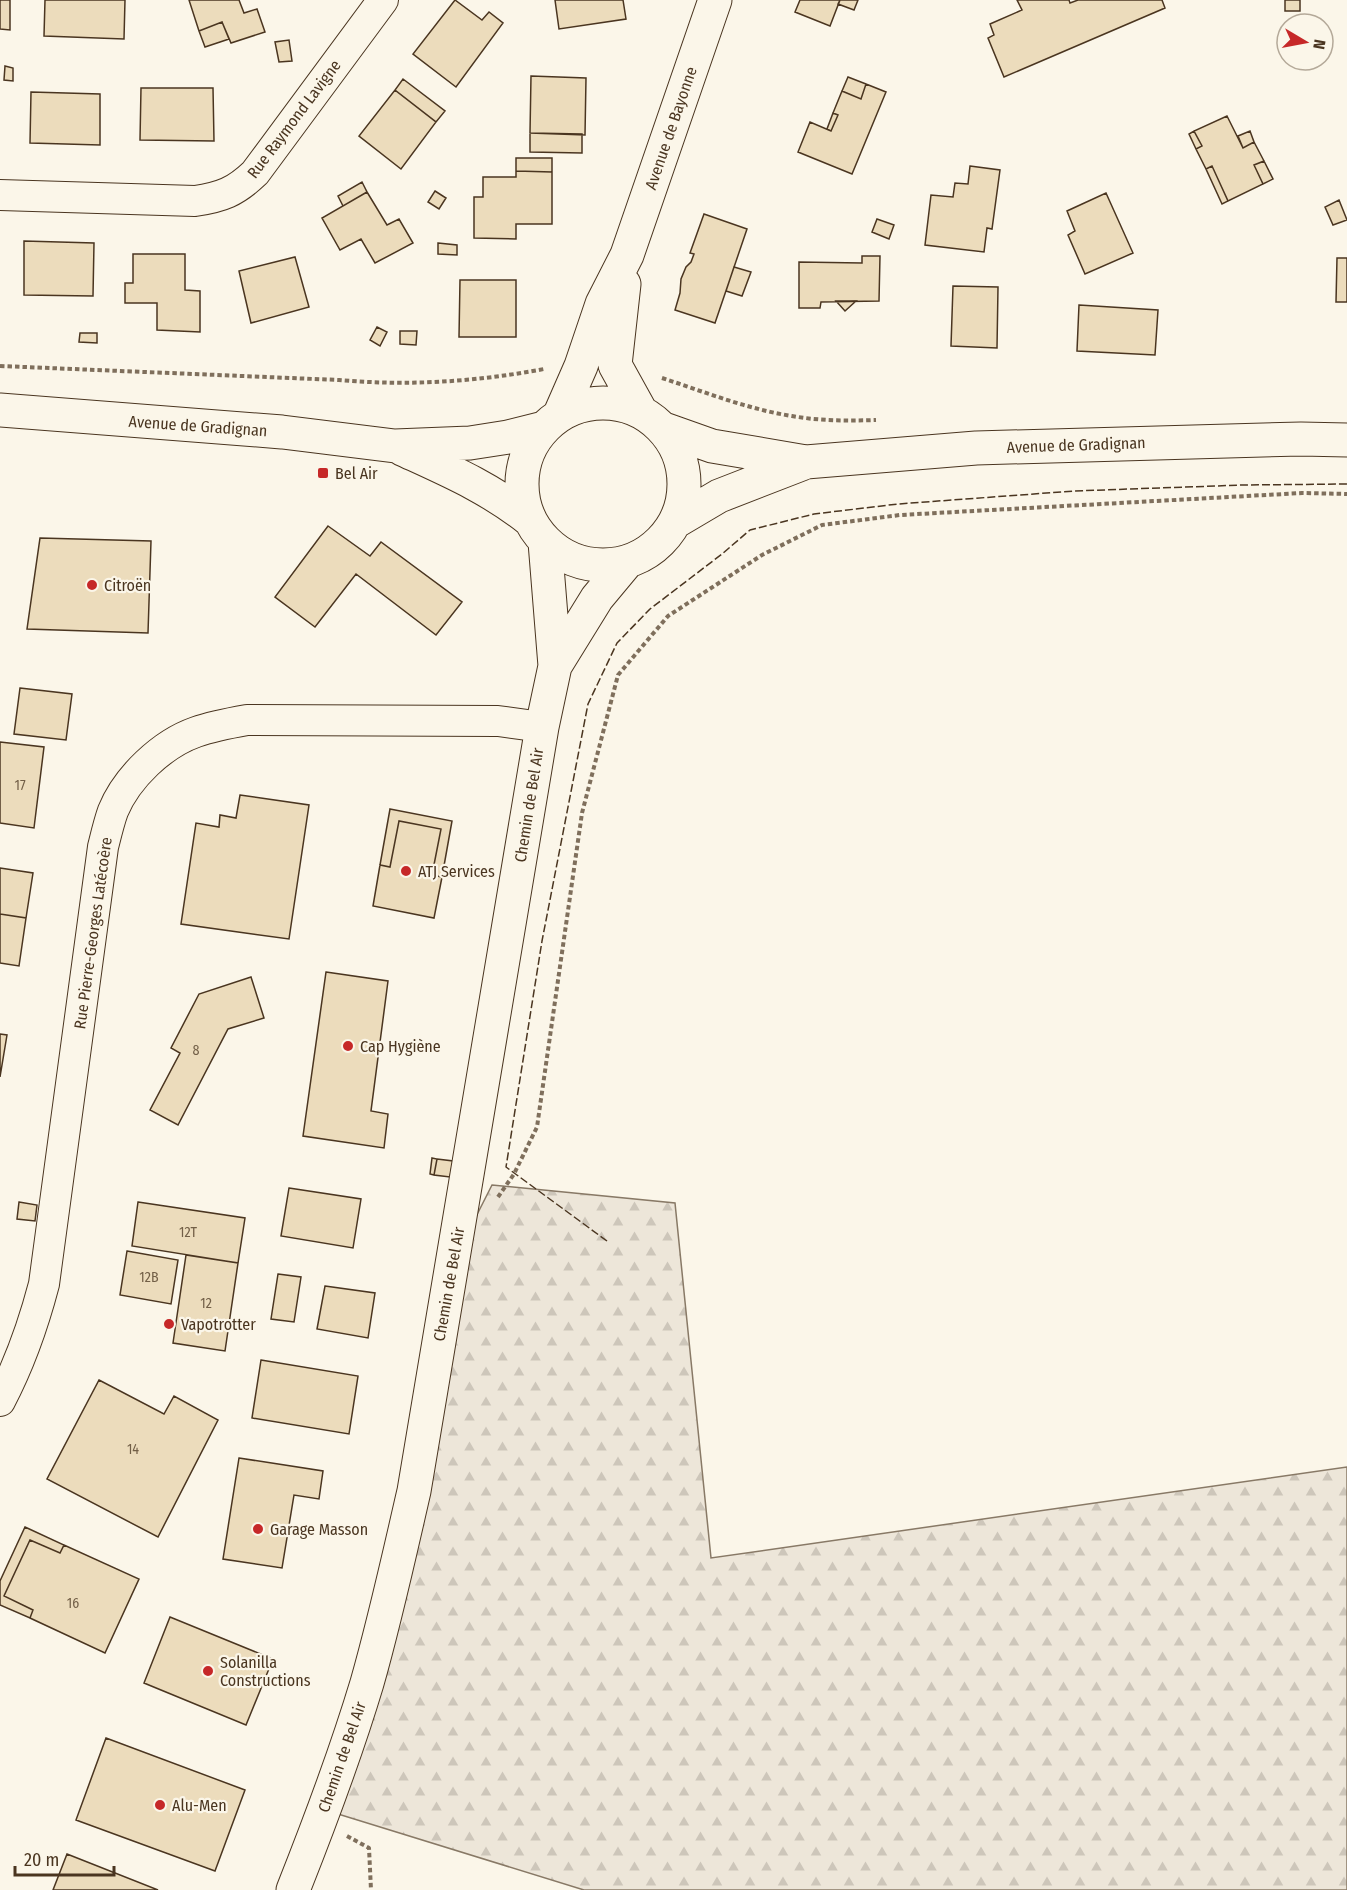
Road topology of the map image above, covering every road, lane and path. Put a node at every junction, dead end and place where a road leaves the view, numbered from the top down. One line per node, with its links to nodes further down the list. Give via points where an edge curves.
1 (383, 0): 3 (street, Rue Raymond Lavigne, via 255,173 239,188 195,201)
2 (715, 0): 4 (street, Avenue de Bayonne)
3 (0, 195)
4 (627, 255): 5 (street, Avenue de Bayonne); 7 (street, Avenue de Bayonne, via 602,304)
5 (615, 365): 9 (street); 10 (path, via 792,417)
6 (0, 366): 7 (path, via 386,384 428,384 568,364)
7 (581, 366): 11 (street, Avenue de Bayonne)
8 (0, 410): 13 (street, Avenue de Gradignan, via 282,432)
9 (652, 420): 11 (street, via 621,404 600,402 579,406); 14 (street, Avenue de Gradignan, via 712,446); 16 (street, via 675,446 682,464 682,503)
10 (883, 420)
11 (552, 421): 13 (street, Avenue de Gradignan, via 508,437); 17 (street, via 530,448 522,472 522,496)
12 (1347, 440): 14 (street, Avenue de Gradignan, via 976,448)
13 (395, 446): 17 (street, Avenue de Gradignan, via 503,499)
14 (806, 462): 16 (street, Avenue de Gradignan, via 719,496)
15 (1347, 494): 21 (path, via 1302,493 900,515 822,525 762,555 668,616 618,675 582,813 537,1127 514,1174)
16 (675, 522): 18 (street, via 655,547)
17 (538, 531): 18 (street, via 563,555 584,563 606,566); 19 (street, Chemin de Bel Air)
18 (627, 562): 19 (street, Chemin de Bel Air, via 597,598)
19 (555, 666): 20 (street, Chemin de Bel Air)
20 (542, 727): 22 (street, Rue Pierre-Georges Latécoère, via 498,721 247,720 217,725 172,743 124,790 113,810 103,847 44,1284 33,1328); 23 (street, Chemin de Bel Air, via 414,1491 366,1684)
21 (494, 1203)
22 (0, 1401)
23 (320, 1821): 24 (street, Chemin de Bel Air); 25 (path, via 369,1848)
24 (293, 1890)
25 (370, 1890)

